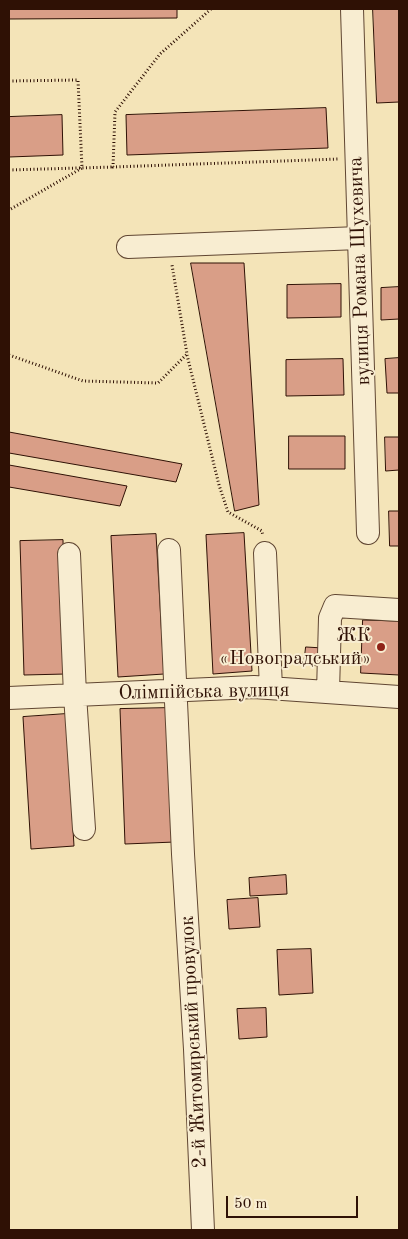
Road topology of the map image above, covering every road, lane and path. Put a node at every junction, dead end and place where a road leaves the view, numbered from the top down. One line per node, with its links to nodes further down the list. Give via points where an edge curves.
1 (211, 9): 5 (path, via 160,54 115,112)
2 (352, 9): 4 (street, вулиця Романа Шухевича)
3 (9, 81): 6 (path, via 78,80)
4 (357, 159): 5 (path); 9 (street, вулиця Романа Шухевича)
5 (113, 167): 6 (path)
6 (82, 168): 7 (path); 8 (path)
7 (9, 170)
8 (9, 210)
9 (359, 238): 10 (street); 14 (street, вулиця Романа Шухевича)
10 (169, 245): 11 (street); 12 (path)
11 (128, 247)
12 (187, 354): 13 (path, via 158,383 83,381); 16 (path, via 228,512 262,531)
13 (9, 355)
14 (368, 533)
15 (169, 550): 20 (street, 2-й Житомирський провулок)
16 (265, 553): 19 (street)
17 (69, 554): 22 (street)
18 (399, 610): 21 (street, via 335,606 330,618)
19 (271, 688): 20 (street, Олімпійська вулиця); 21 (street, Олімпійська вулиця)
20 (175, 690): 22 (street, Олімпійська вулиця); 26 (street, 2-й Житомирський провулок)
21 (328, 692): 23 (street, Олімпійська вулиця)
22 (75, 695): 24 (street, Олімпійська вулиця); 25 (street)
23 (399, 696)
24 (9, 698)
25 (84, 829)
26 (203, 1230)

